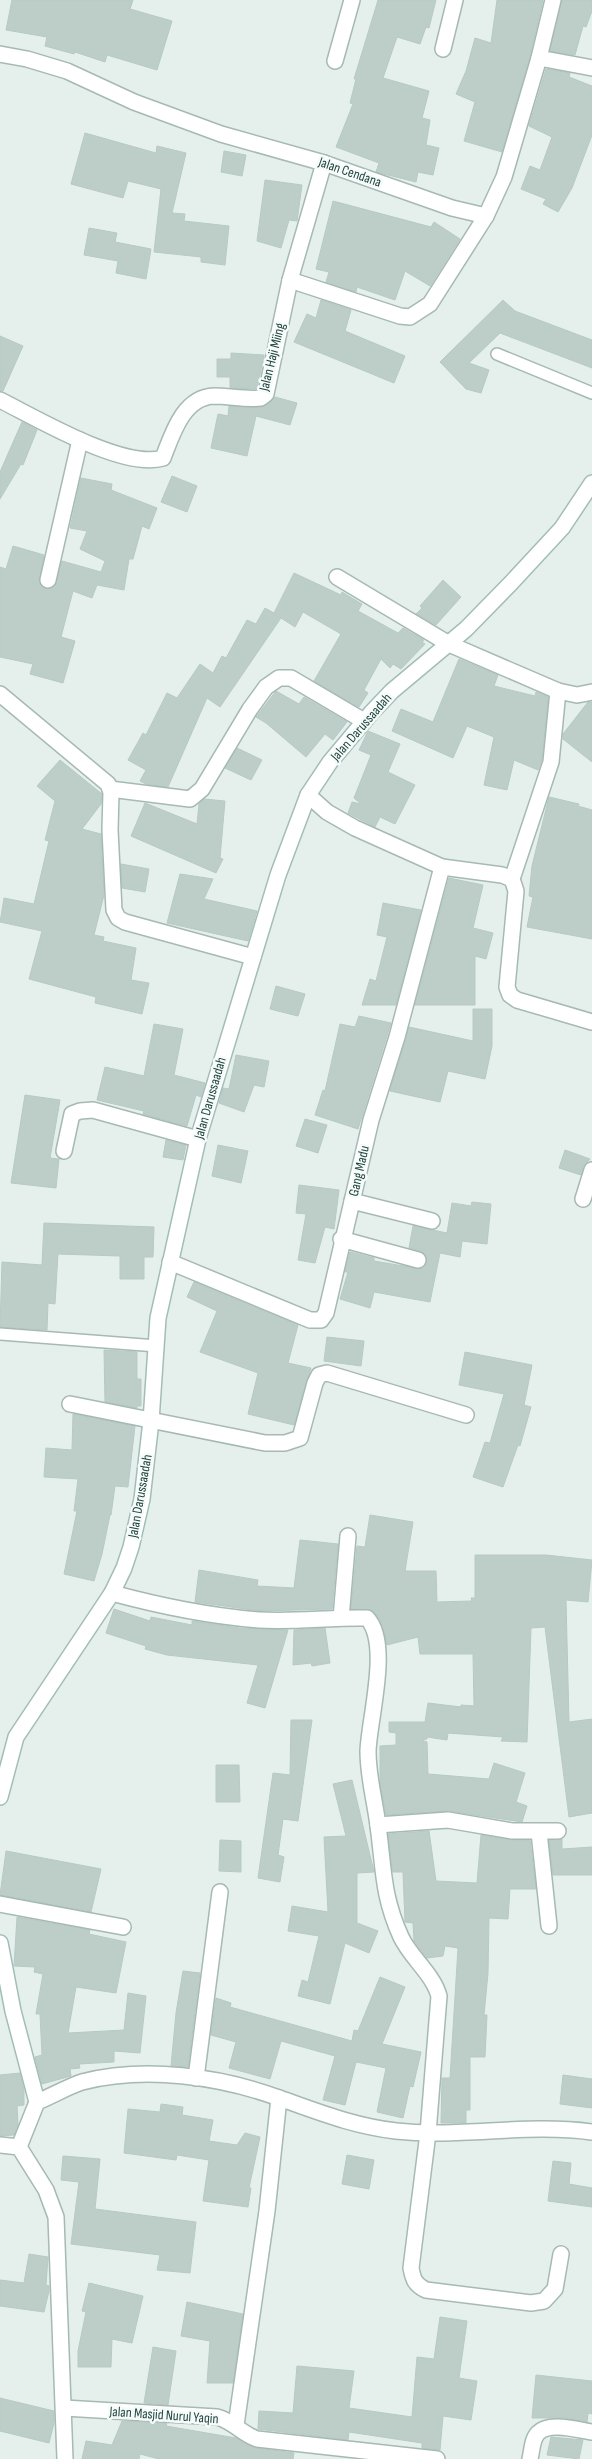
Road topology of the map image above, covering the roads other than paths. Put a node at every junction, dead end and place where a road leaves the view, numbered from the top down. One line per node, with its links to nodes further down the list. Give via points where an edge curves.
1 (352, 0): 7 (street)
2 (455, 0): 4 (street)
3 (553, 0): 6 (street)
4 (443, 50)
5 (0, 54): 9 (street, Jalan Cendana, via 67,71 134,102 221,134)
6 (539, 58): 8 (street); 10 (street, via 504,177)
7 (336, 61)
8 (592, 68)
9 (324, 163): 10 (street, Jalan Cendana, via 452,208); 11 (street, Jalan Haji Miing)
10 (486, 216): 11 (street, via 430,304 410,317)
11 (290, 280): 15 (street, Jalan Haji Miing, via 266,394 261,398 212,396 198,401 178,419 163,458 151,462 122,456)
12 (497, 354): 13 (lane)
13 (592, 393)
14 (0, 400): 15 (street, Jalan Haji Miing)
15 (80, 440): 18 (street)
16 (592, 483): 19 (street, Jalan Darussaadah, via 562,528)
17 (337, 577): 19 (street)
18 (48, 580)
19 (449, 644): 20 (street); 23 (street, Jalan Darussaadah, via 392,691)
20 (558, 691): 21 (street, via 577,695); 27 (street, via 551,762)
21 (592, 692)
22 (0, 694): 24 (street, via 102,778)
23 (364, 721): 24 (street, via 291,678 279,678 266,687 202,789 190,800); 25 (street, Jalan Darussaadah, via 330,762)
24 (110, 789): 28 (street, via 114,910 118,918)
25 (308, 796): 26 (street, via 327,812 355,828); 28 (street, Jalan Darussaadah, via 294,829)
26 (442, 867): 27 (street); 34 (street, Gang Madu, via 397,1038 371,1120)
27 (512, 879): 29 (street, via 516,891 507,987 510,995 517,1000)
28 (253, 957): 30 (street, Jalan Darussaadah)
29 (592, 1022)
30 (198, 1139): 31 (street, via 93,1110 80,1111 72,1114); 38 (street, Jalan Darussaadah)
31 (64, 1151)
32 (592, 1170): 33 (street)
33 (583, 1199)
34 (352, 1201): 35 (street); 36 (street, Gang Madu)
35 (432, 1222)
36 (342, 1239): 37 (street); 38 (street, Gang Madu, via 326,1313 321,1320 310,1320)
37 (418, 1260)
38 (170, 1262): 40 (street, Jalan Darussaadah, via 158,1318)
39 (0, 1334): 40 (lane)
40 (157, 1346): 43 (street, Jalan Darussaadah)
41 (70, 1404): 43 (street)
42 (466, 1415): 43 (street, via 327,1373 319,1375 315,1383 300,1438 285,1443 265,1443)
43 (151, 1421): 45 (street, Jalan Darussaadah, via 137,1524 124,1568)
44 (348, 1536): 46 (street)
45 (112, 1593): 46 (street, via 223,1616 282,1620); 47 (street, Jalan Darussaadah, via 16,1737)
46 (342, 1618): 48 (street, via 367,1618 373,1624 377,1647 376,1697 368,1750 369,1785)
47 (0, 1798)
48 (378, 1825): 50 (street, via 448,1820 503,1830); 60 (street, via 388,1907 410,1954 436,1986 439,1996)
49 (558, 1831): 50 (street)
50 (539, 1832): 53 (street)
51 (220, 1892): 56 (street)
52 (0, 1904): 54 (street)
53 (549, 1926)
54 (123, 1927)
55 (0, 1943): 58 (street, via 13,2011)
56 (196, 2078): 57 (street, via 240,2086); 58 (street, via 107,2077 80,2083)
57 (279, 2098): 60 (street, via 353,2123); 65 (street, via 267,2212)
58 (37, 2102): 62 (street)
59 (592, 2132): 60 (street, via 551,2128)
60 (428, 2133): 63 (street, via 411,2268 417,2286 454,2294 531,2303 544,2301 555,2289)
61 (0, 2145): 62 (street)
62 (19, 2147): 64 (street, via 46,2190 56,2218)
63 (561, 2254)
64 (64, 2408): 65 (street, Jalan Masjid Nurul Yaqin, via 216,2417); 67 (street)
65 (236, 2425): 68 (street, Jalan Masjid Nurul Yaqin, via 257,2439)
66 (592, 2432): 69 (street, via 546,2428 539,2431)
67 (65, 2459)
68 (436, 2459)
69 (530, 2459)

